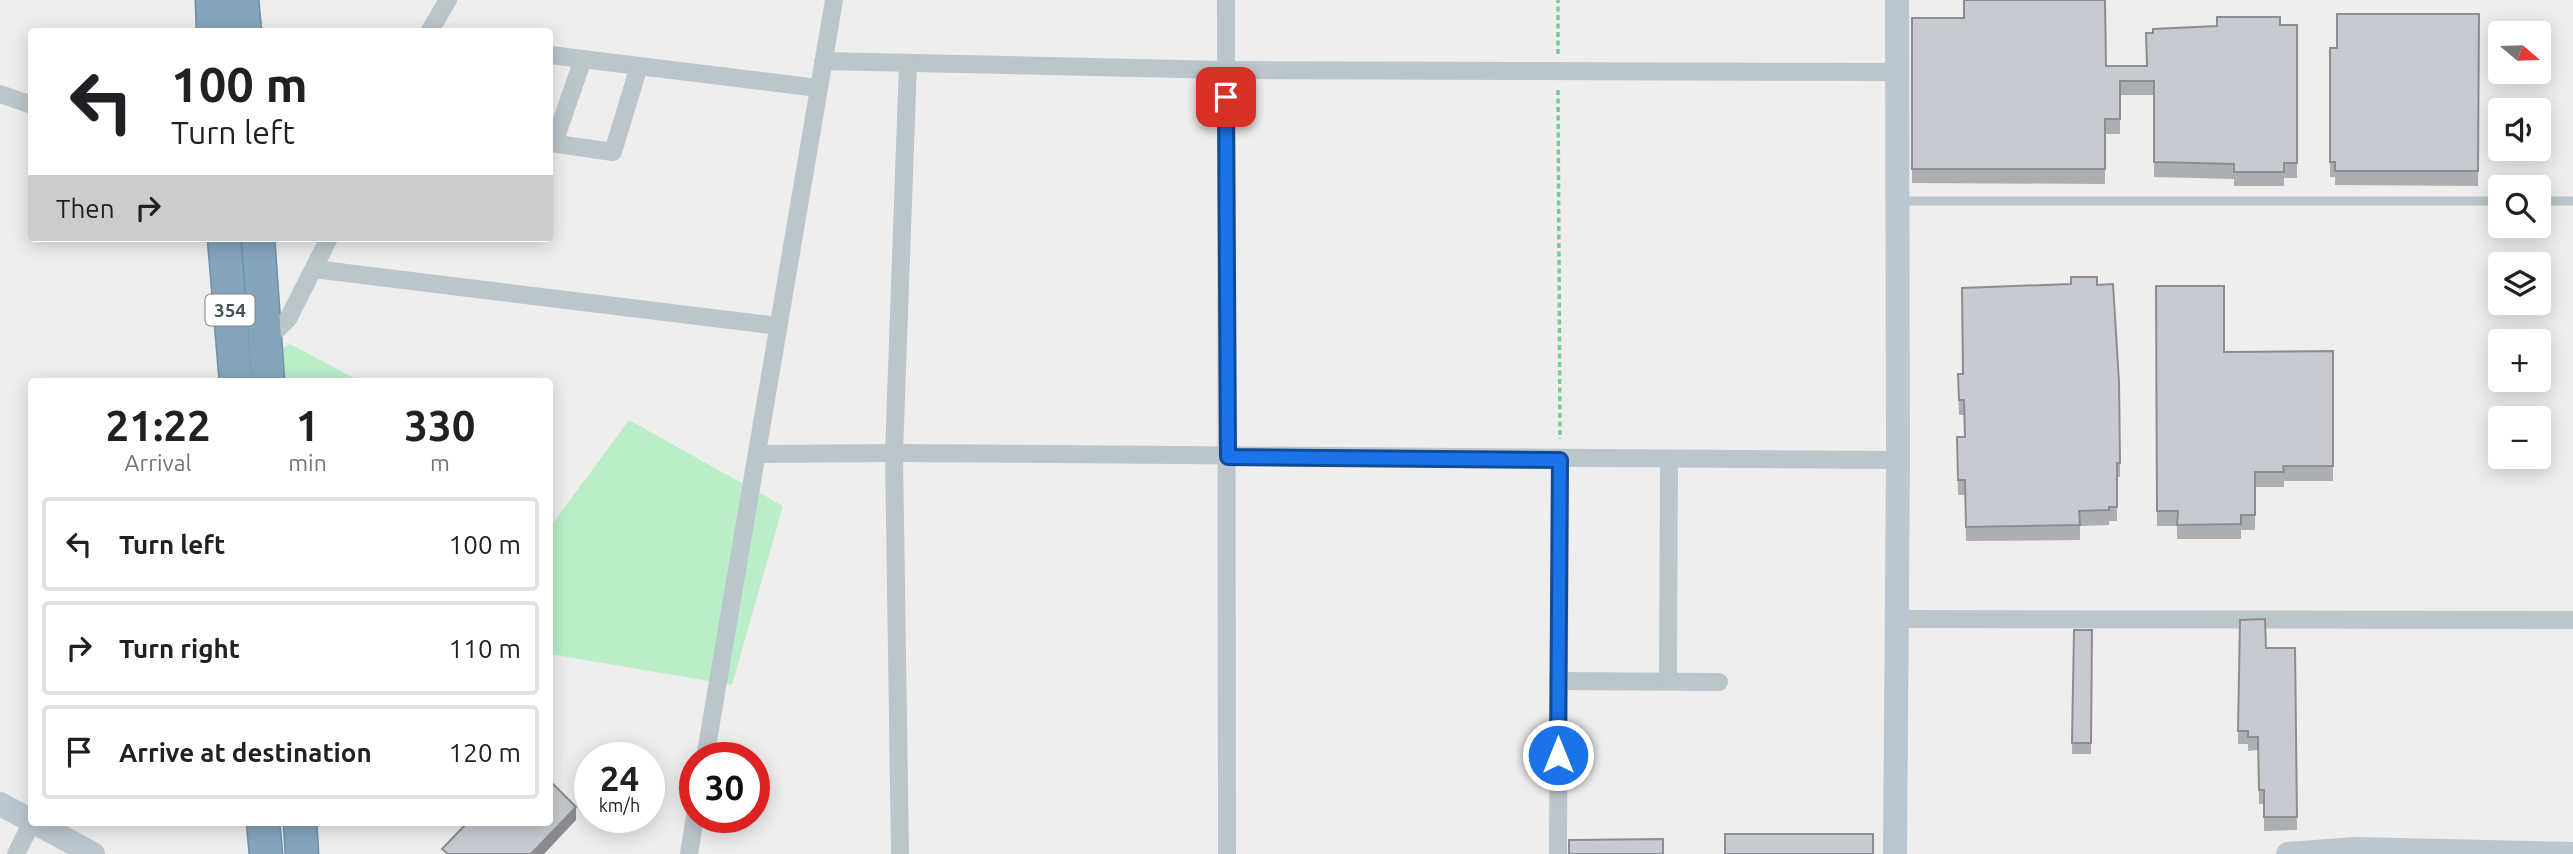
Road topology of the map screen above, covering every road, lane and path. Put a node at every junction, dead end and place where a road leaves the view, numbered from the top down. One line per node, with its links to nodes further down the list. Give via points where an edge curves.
1 (212, 0): 8 (highway)
2 (242, 0): 9 (highway)
3 (448, 0): 10 (street)
4 (834, 0): 13 (street)
5 (1226, 0): 16 (street)
6 (1558, 0): 17 (path)
7 (1897, 0): 18 (street)
8 (213, 28)
9 (244, 28)
10 (431, 28)
11 (553, 55): 12 (street)
12 (583, 59): 15 (street); 22 (street)
13 (823, 61): 14 (street); 19 (street)
14 (908, 63): 16 (street); 36 (street)
15 (639, 66): 19 (street); 23 (street, via 613,152)
16 (1225, 70): 17 (street); 38 (street)
17 (1558, 70): 18 (street); 39 (path)
18 (1897, 72): 24 (street)
19 (818, 88): 32 (street)
20 (0, 93): 21 (street)
21 (28, 104)
22 (553, 140)
23 (553, 143)
24 (1896, 201): 25 (lane); 41 (street)
25 (2488, 201)
26 (2551, 201): 27 (lane)
27 (2573, 201)
28 (224, 242): 34 (highway, 354)
29 (258, 242): 33 (highway, 354)
30 (327, 242): 31 (street)
31 (314, 269): 32 (street); 33 (street, via 288,319)
32 (778, 326): 37 (street)
33 (264, 334): 35 (highway, 354)
34 (236, 378)
35 (268, 378)
36 (894, 453): 37 (street); 38 (street); 60 (street)
37 (757, 454): 47 (street)
38 (1228, 457): 39 (street); 61 (street)
39 (1560, 460): 40 (street); 44 (street)
40 (1669, 460): 41 (street); 45 (street)
41 (1898, 460): 42 (street)
42 (1897, 619): 43 (street); 63 (street)
43 (2573, 620)
44 (1558, 681): 45 (street); 62 (street)
45 (1668, 681): 46 (street)
46 (1719, 682)
47 (708, 742)
48 (0, 804): 49 (street)
49 (28, 819)
50 (31, 826): 55 (street)
51 (40, 826): 56 (street)
52 (263, 826): 57 (highway)
53 (300, 826): 58 (highway)
54 (692, 833): 59 (street)
55 (16, 854)
56 (93, 854)
57 (266, 854)
58 (302, 854)
59 (689, 854)
60 (900, 854)
61 (1227, 854)
62 (1558, 854)
63 (1895, 854)
64 (2288, 854): 65 (street, via 2355,849)
65 (2573, 854)

